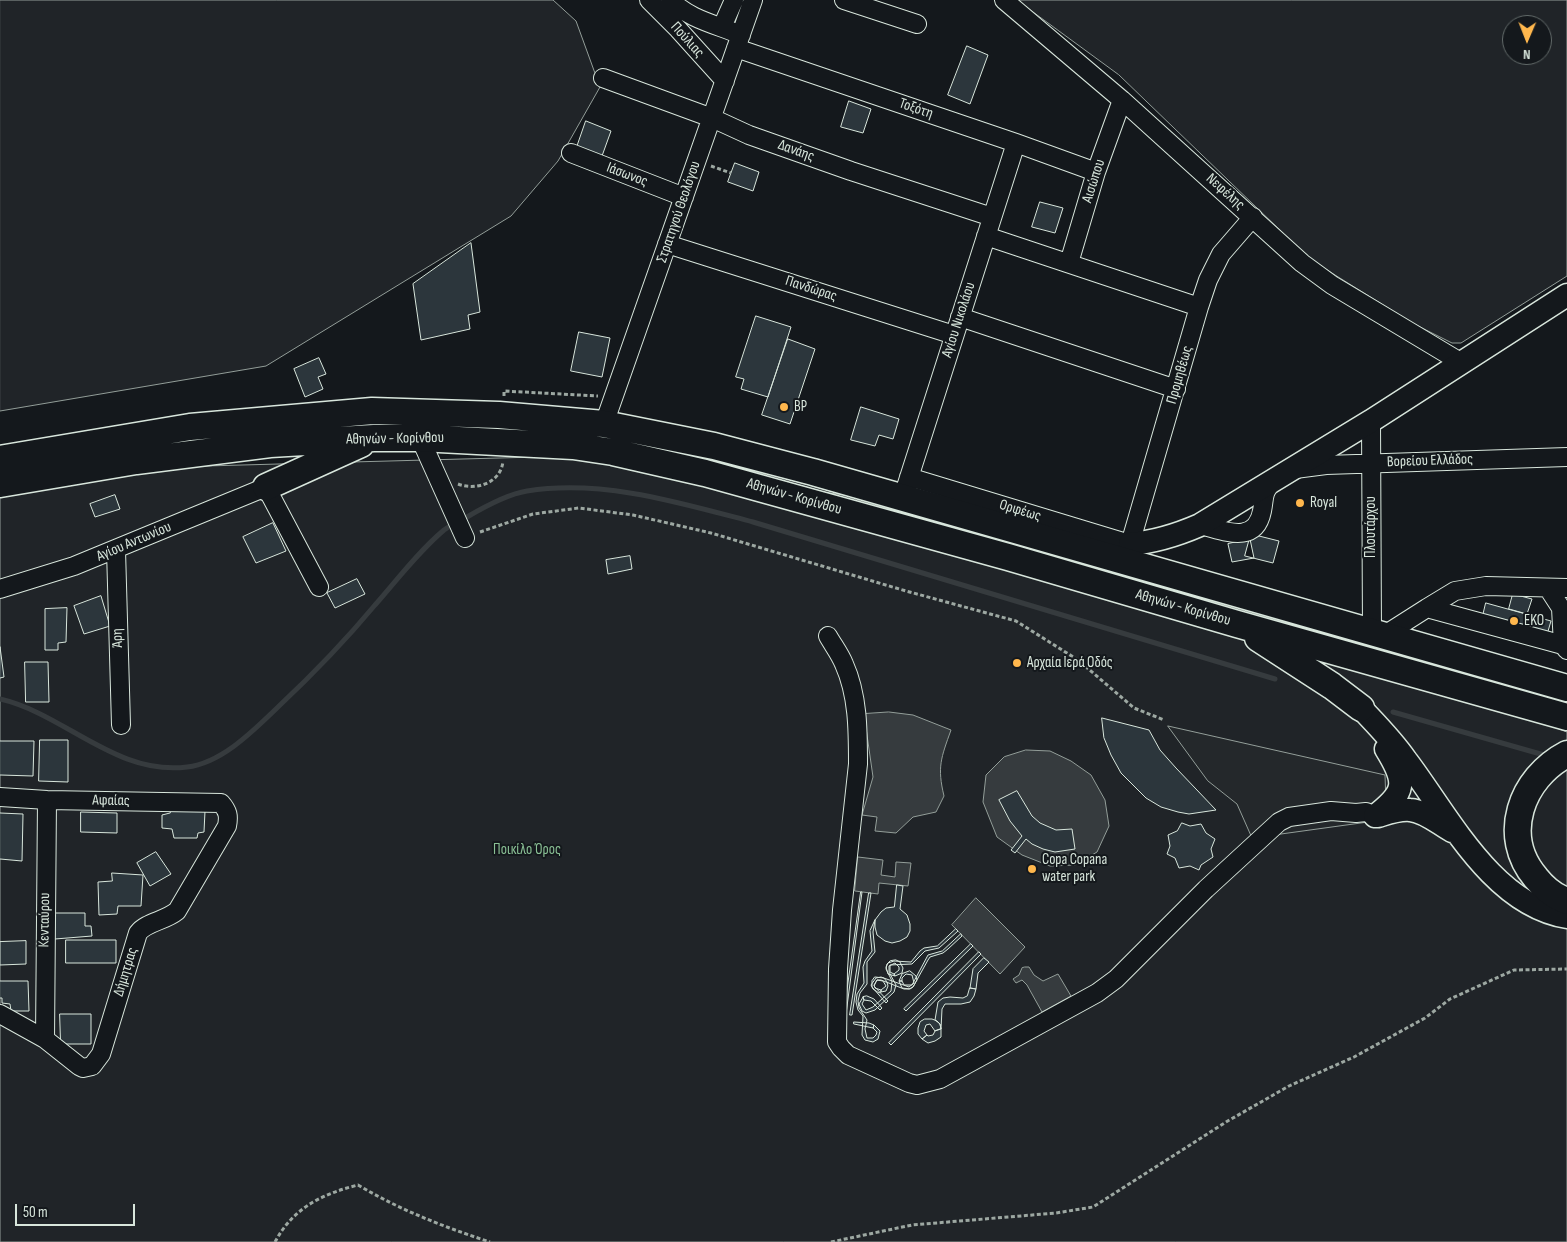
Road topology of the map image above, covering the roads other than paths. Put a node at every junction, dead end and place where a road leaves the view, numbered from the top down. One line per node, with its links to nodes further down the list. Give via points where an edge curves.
1 (649, 0): 11 (street, Πούλιας)
2 (671, 0): 8 (street, Τοξότη, via 704,22)
3 (734, 0): 8 (street)
4 (753, 0): 9 (street, Στρατηγού Θεολόγου)
5 (844, 0): 7 (street)
6 (1004, 0): 12 (street, Νεφέλης)
7 (917, 24)
8 (722, 27): 9 (street, Τοξότη)
9 (738, 42): 11 (street, Στρατηγού Θεολόγου); 14 (street, Τοξότη)
10 (603, 78): 13 (street, Δανάης)
11 (724, 81): 13 (street, Στρατηγού Θεολόγου)
12 (1122, 100): 16 (street, Αισώπου); 19 (street, Νεφέλης)
13 (712, 118): 17 (street, Στρατηγού Θεολόγου); 18 (street, Δανάης, via 749,135 851,171)
14 (1016, 143): 16 (street, Τοξότη); 18 (street, Αγίου Νικολάου)
15 (571, 153): 17 (street, Ιάσωνος)
16 (1096, 172): 22 (street, Αισώπου)
17 (684, 197): 21 (street, Στρατηγού Θεολόγου)
18 (992, 216): 20 (street, Αγίου Νικολάου)
19 (1253, 217): 24 (street, Προμηθέως, via 1221,254); 27 (street, Νεφέλης, via 1302,263 1332,285)
20 (986, 236): 22 (street); 25 (street, Αγίου Νικολάου)
21 (667, 244): 26 (street, Πανδώρας); 30 (street, Στρατηγού Θεολόγου)
22 (1069, 263): 24 (street)
23 (1567, 295): 27 (main road)
24 (1199, 307): 28 (street, Προμηθέως)
25 (960, 317): 26 (street, Αγίου Νικολάου); 28 (street)
26 (954, 335): 39 (street, Αγίου Νικολάου)
27 (1462, 363): 29 (main road)
28 (1176, 389): 42 (street, Προμηθέως)
29 (1371, 421): 35 (street, Πλουτάρχου); 36 (main road)
30 (604, 424): 34 (highway, Αθηνών - Κορίνθου, via 465,413 372,411 190,427); 39 (highway, Αθηνών - Κορίνθου)
31 (374, 438): 32 (highway, Αθηνών - Κορίνθου); 37 (highway, Αθηνών - Κορίνθου, via 199,452); 38 (highway)
32 (420, 438): 41 (street); 49 (highway, Αθηνών - Κορίνθου, via 573,446 664,463 1008,557)
33 (1567, 457): 35 (street, Βορείου Ελλάδος)
34 (0, 459)
35 (1371, 463): 36 (street, Βορείου Ελλάδος); 50 (street, Πλουτάρχου)
36 (1294, 469): 42 (main road, via 1200,525 1173,537)
37 (0, 484)
38 (266, 487): 43 (street, Αγίου Αντωνίου); 44 (street)
39 (906, 487): 40 (highway, Αθηνών - Κορίνθου); 42 (street, Ορφέως)
40 (994, 523): 42 (highway); 50 (highway, Αθηνών - Κορίνθου)
41 (465, 538)
42 (1130, 544)
43 (116, 550): 47 (street, Αγίου Αντωνίου); 56 (street, Άρη)
44 (319, 587)
45 (1548, 588): 46 (street); 48 (street, via 1486,586 1455,591); 52 (street, via 1561,608)
46 (1567, 588)
47 (0, 589)
48 (1427, 608): 50 (street); 52 (street)
49 (1237, 624): 54 (highway); 55 (highway, Αθηνών - Κορίνθου)
50 (1378, 634): 53 (highway, Αθηνών - Κορίνθου)
51 (828, 636): 61 (street, via 844,663 853,690 858,741 842,910 837,1042 848,1055 909,1083 916,1085 940,1079 1097,993 1116,979 1279,822 1289,817 1331,811 1366,812)
52 (1565, 647)
53 (1567, 688)
54 (1361, 708): 61 (main road, via 1399,773 1400,792); 62 (main road, via 1407,760)
55 (1567, 717)
56 (121, 725)
57 (1567, 754): 63 (highway, via 1548,766 1532,783 1522,804 1518,827 1520,850 1531,872 1546,889)
58 (0, 796): 59 (street, Αφαίας)
59 (47, 800): 60 (street, Αφαίας); 66 (street, Κενταύρου)
60 (221, 803): 66 (street, Δήμητρας, via 228,814 227,826 177,911 138,934 96,1063 88,1068 79,1066)
61 (1375, 816): 62 (main road, via 1417,811)
62 (1459, 835): 64 (main road, via 1488,870 1514,894 1545,911)
63 (1567, 901)
64 (1567, 917)
65 (0, 1014): 66 (street, Δήμητρας)
66 (45, 1039)

